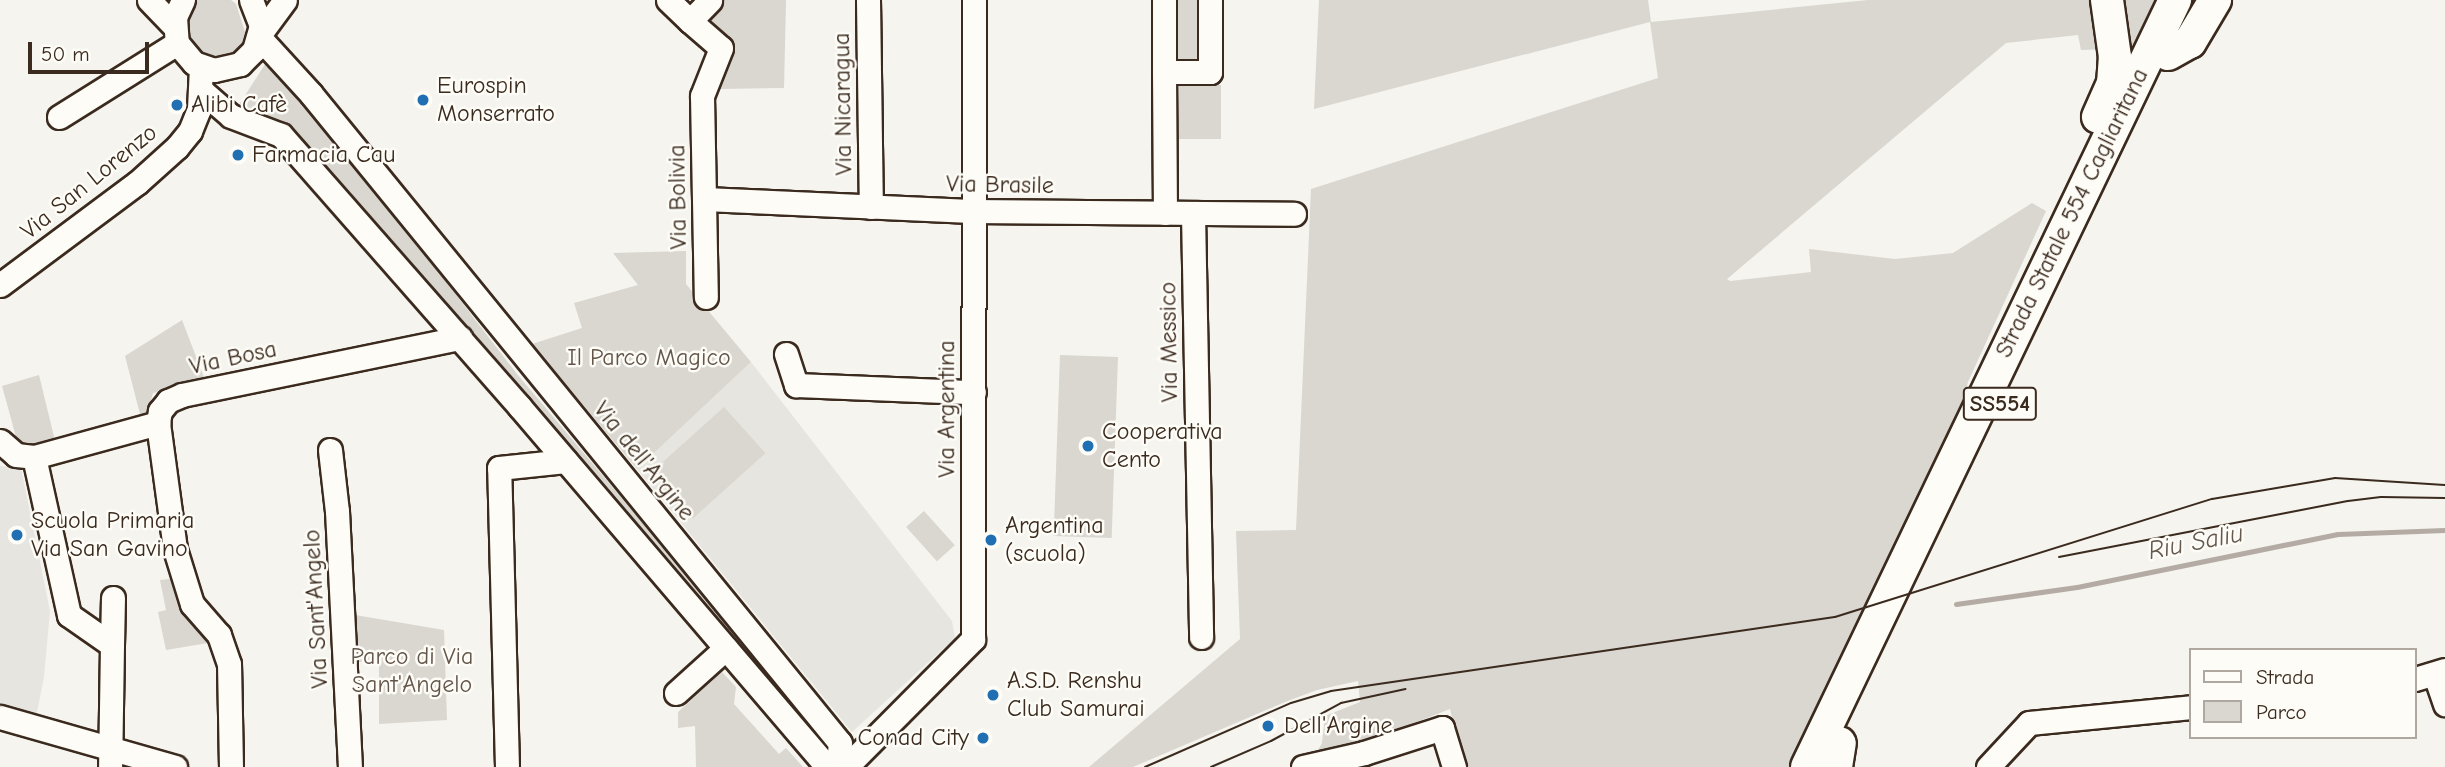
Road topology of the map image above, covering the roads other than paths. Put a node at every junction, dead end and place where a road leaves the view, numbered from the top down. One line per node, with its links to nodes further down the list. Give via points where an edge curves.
1 (149, 0): 16 (street)
2 (183, 0): 16 (street)
3 (251, 0): 17 (street, via 260,18)
4 (285, 0): 17 (street)
5 (668, 0): 15 (street)
6 (710, 0): 15 (street)
7 (868, 0): 24 (street, Via Nicaragua)
8 (974, 0): 25 (street, Via Argentina)
9 (1164, 0): 20 (street)
10 (1210, 0): 20 (street, via 1210,72)
11 (2107, 0): 29 (highway, via 2115,57 2112,85 2038,247)
12 (2175, 0): 29 (highway, Strada Statale 554 Cagliaritana / SS554)
13 (2193, 0): 18 (highway, Strada Statale 554 Cagliaritana / SS554)
14 (2215, 0): 18 (highway, via 2190,42)
15 (690, 20): 23 (street, Via Bolivia, via 721,48 702,96)
16 (175, 34): 19 (street, via 187,58); 22 (street)
17 (259, 35): 19 (street, via 254,50 240,64 221,70); 53 (street, Via dell'Argine, via 840,743)
18 (2168, 54): 40 (highway, Strada Statale 554 Cagliaritana / SS554)
19 (201, 67): 21 (street, Via San Lorenzo)
20 (1164, 72): 26 (street)
21 (201, 91): 30 (street, Via San Lorenzo, via 190,131 177,147 137,183); 32 (street, via 231,116 281,135)
22 (60, 117)
23 (705, 200): 24 (street, Via Brasile); 31 (street, Via Bolivia)
24 (871, 207): 25 (street, Via Brasile)
25 (971, 211): 26 (street, Via Brasile); 34 (street, Via Argentina)
26 (1164, 213): 27 (street, Via Brasile)
27 (1192, 213): 28 (street, Via Brasile); 43 (street, Via Messico)
28 (1294, 214)
29 (2046, 266): 40 (highway, Strada Statale 554 Cagliaritana / SS554)
30 (0, 285)
31 (706, 297)
32 (460, 338): 35 (street, Via Bosa, via 183,395 168,401); 39 (street)
33 (786, 354): 34 (street, via 796,385)
34 (974, 392): 53 (street, Via Argentina, via 973,639)
35 (158, 423): 38 (street); 55 (street, via 175,549 192,604 219,635 229,664)
36 (0, 441): 38 (street, via 16,455)
37 (330, 450): 56 (street, Via Sant'Angelo)
38 (34, 457): 44 (street, via 69,615)
39 (566, 461): 45 (street); 57 (street, via 499,468)
40 (1906, 580): 42 (highway, Strada Statale 554 Cagliaritana / SS554)
41 (113, 598): 44 (street)
42 (1885, 623): 52 (highway, Strada Statale 554 Cagliaritana / SS554); 60 (highway, Strada Statale 554 Cagliaritana / SS554)
43 (1201, 637)
44 (112, 645): 51 (street)
45 (726, 648): 47 (street); 53 (street)
46 (2432, 675): 48 (street)
47 (676, 693)
48 (2445, 704)
49 (2190, 707): 61 (street, via 2029,723)
50 (0, 717): 51 (street)
51 (110, 759): 54 (street)
52 (1835, 759)
53 (837, 766)
54 (175, 767)
55 (232, 767)
56 (350, 767)
57 (507, 767)
58 (1303, 767): 59 (street, via 1442,728)
59 (1454, 767)
60 (1807, 767)
61 (1988, 767)

